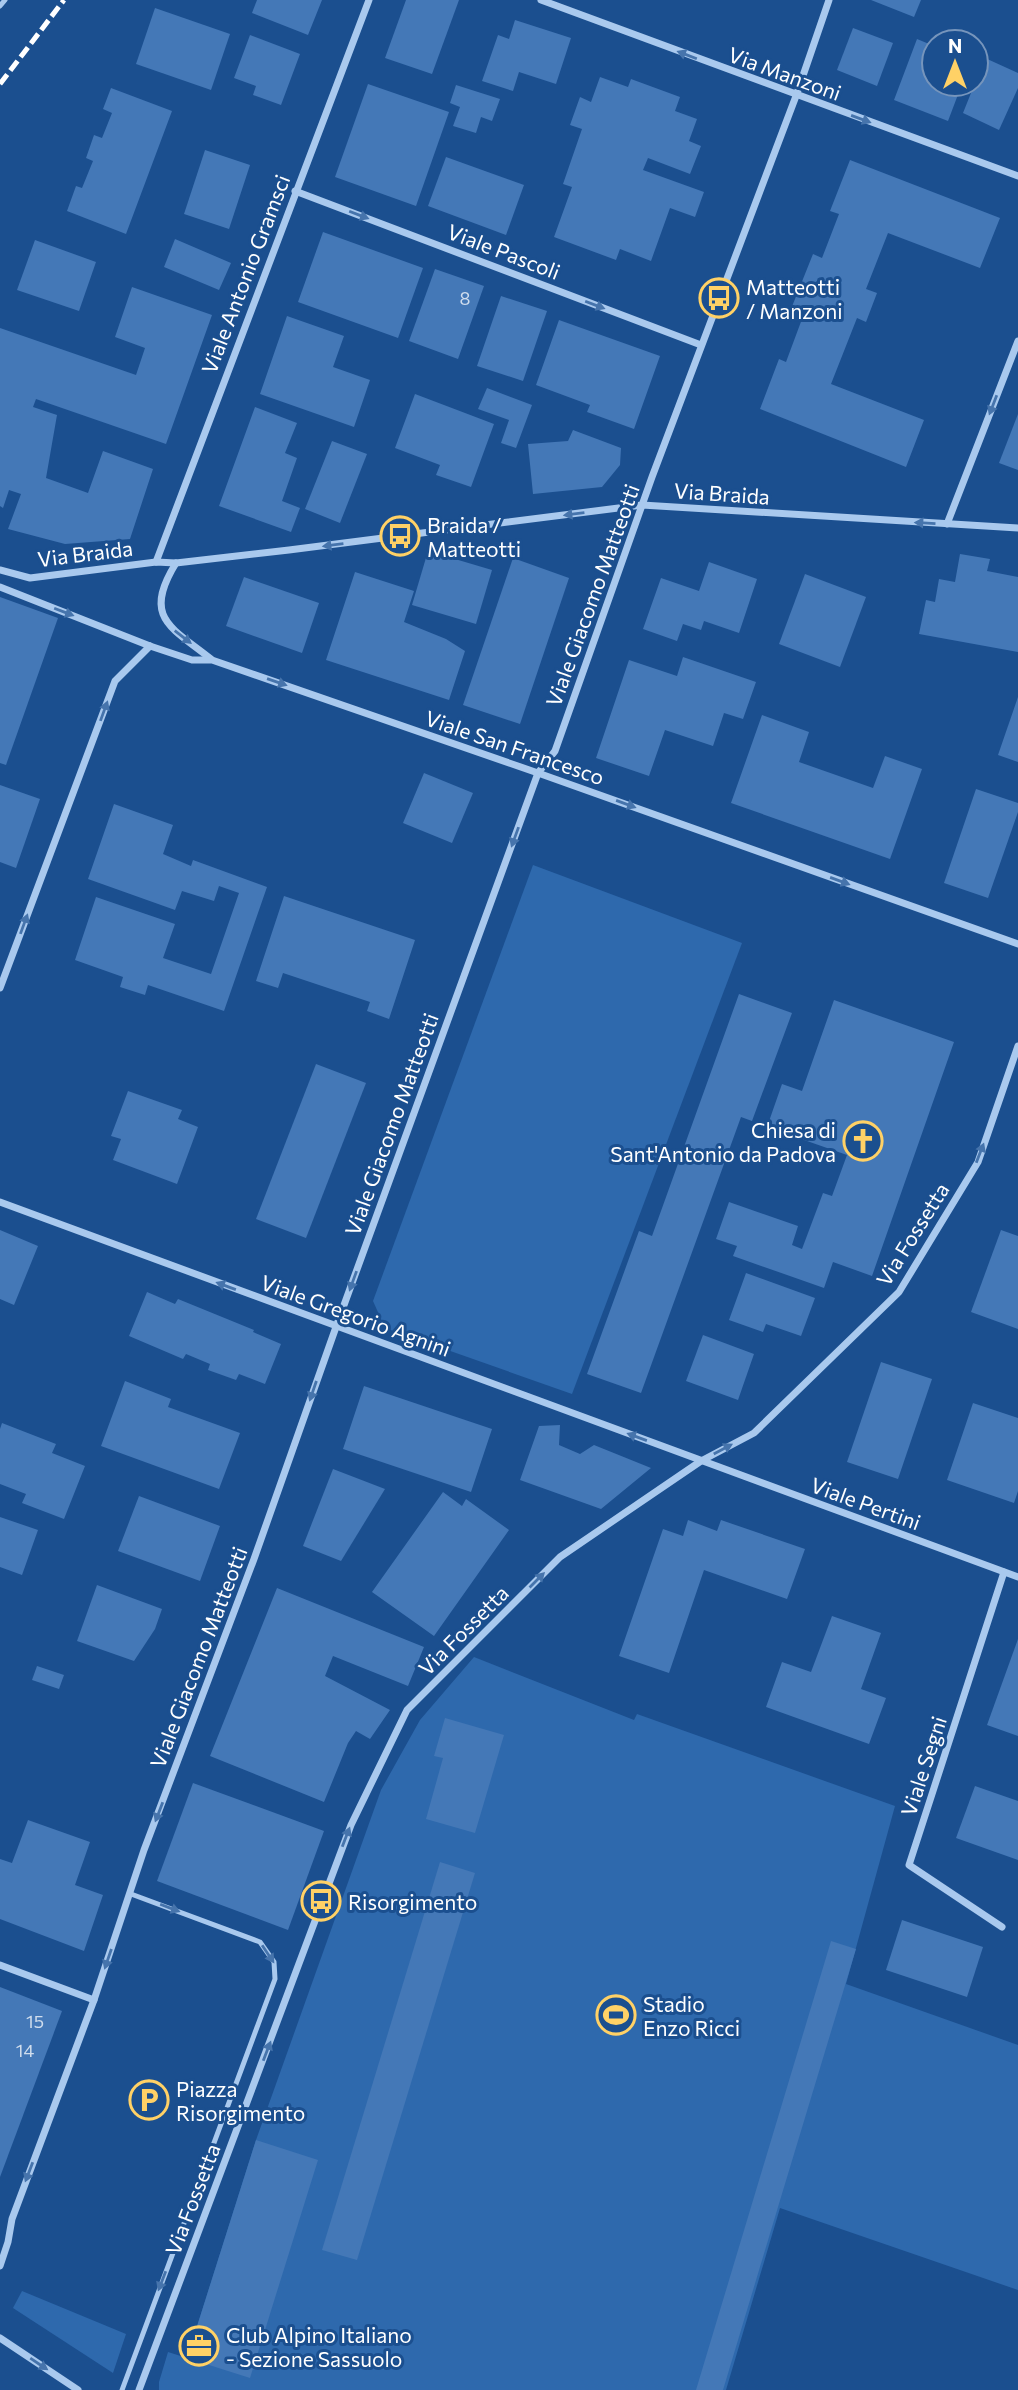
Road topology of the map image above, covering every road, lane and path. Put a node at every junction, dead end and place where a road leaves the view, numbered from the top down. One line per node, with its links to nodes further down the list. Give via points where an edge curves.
1 (5, 0): 5 (lane)
2 (369, 0): 8 (street, Viale Antonio Gramsci)
3 (541, 0): 6 (street, Via Manzoni, one-way to 3)
4 (829, 0): 6 (street, Viale Giacomo Matteotti)
5 (0, 6)
6 (796, 96): 7 (street, Via Manzoni, one-way to 7); 10 (street, Viale Giacomo Matteotti)
7 (1018, 176)
8 (295, 191): 10 (street, Viale Pascoli, one-way to 10); 14 (street, Viale Antonio Gramsci)
9 (1018, 341): 12 (street, one-way to 12)
10 (701, 345): 11 (street, Viale Giacomo Matteotti)
11 (642, 505): 12 (street, Via Braida, one-way to 11); 15 (street, Via Braida, one-way to 15); 20 (street, Viale Giacomo Matteotti, via 555,751)
12 (947, 524): 13 (street, Via Braida)
13 (1018, 528)
14 (156, 562): 15 (street, Via Braida); 16 (street, Via Braida, via 30,578)
15 (176, 563): 19 (street, one-way to 19, via 166,580 160,612 166,623)
16 (0, 570)
17 (0, 587): 18 (street, Viale San Francesco, one-way to 18)
18 (150, 646): 19 (street, Viale San Francesco, via 192,660); 22 (street, one-way to 18, via 115,681)
19 (212, 660): 20 (street, Viale San Francesco, one-way to 20)
20 (538, 773): 21 (street, Viale San Francesco, one-way to 21); 25 (street, Viale Giacomo Matteotti, one-way to 25)
21 (1018, 944)
22 (0, 988)
23 (1018, 1046): 26 (street, Via Fossetta, one-way to 23, via 754,1433 899,1292 978,1162)
24 (0, 1202): 25 (street, Viale Gregorio Agnini, one-way to 24)
25 (336, 1327): 26 (street, Viale Gregorio Agnini, one-way to 25); 29 (street, Viale Giacomo Matteotti, one-way to 29)
26 (701, 1461): 27 (street, Viale Pertini); 37 (street, Via Fossetta, one-way to 26, via 351,1825 407,1710 560,1557)
27 (1004, 1572): 28 (street, Viale Pertini); 30 (street, Viale Segni, via 909,1866)
28 (1018, 1577)
29 (131, 1894): 32 (street, Viale Giacomo Matteotti, one-way to 32); 36 (lane, one-way to 36, via 260,1942 274,1962 275,1979)
30 (1002, 1927)
31 (0, 1965): 32 (street)
32 (94, 2000): 33 (street, Viale Giacomo Matteotti, one-way to 33, via 12,2219)
33 (0, 2266)
34 (0, 2338): 35 (street, one-way to 35)
35 (78, 2390)
36 (122, 2390)
37 (139, 2390)

